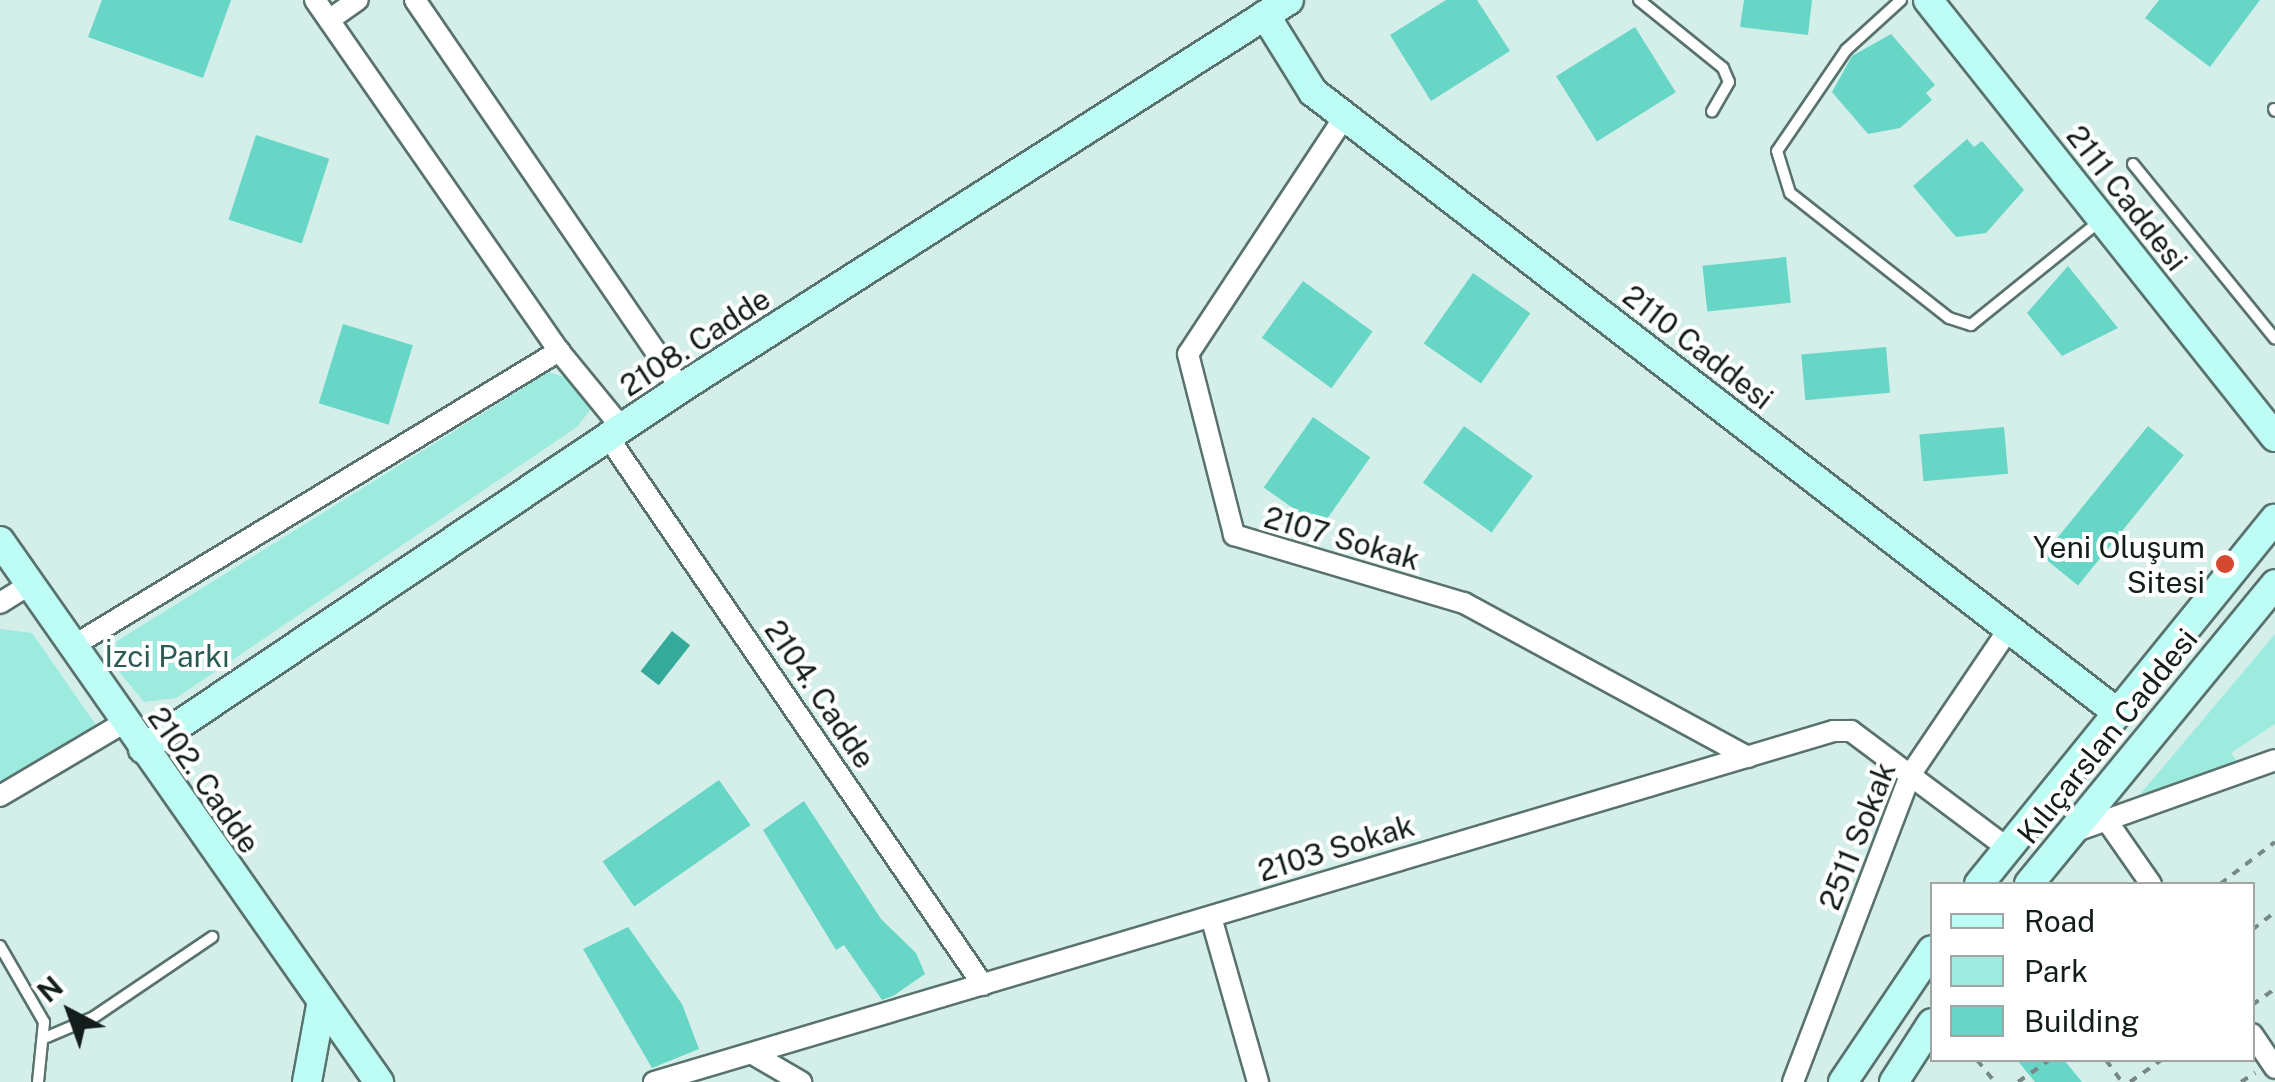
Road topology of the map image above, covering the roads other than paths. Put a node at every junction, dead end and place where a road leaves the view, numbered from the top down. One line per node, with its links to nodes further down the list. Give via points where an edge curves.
1 (314, 0): 8 (street, 2104. Cadde)
2 (358, 0): 8 (street)
3 (415, 0): 15 (street)
4 (1639, 0): 9 (lane, via 1723,68 1729,82)
5 (1901, 0): 12 (lane, via 1846,50 1776,151 1790,193 1949,318 1971,325)
6 (1928, 0): 12 (street, 2111 Caddesi)
7 (1277, 8): 10 (street, 2110 Caddesi, via 1308,87); 15 (street, 2108. Cadde)
8 (329, 20): 14 (street, 2104. Cadde)
9 (1712, 112)
10 (1345, 116): 23 (street, 2110 Caddesi); 28 (street, 2107 Sokak, via 1188,354 1234,535 1464,604)
11 (2132, 164): 13 (lane)
12 (2102, 220): 17 (street, 2111 Caddesi)
13 (2275, 340)
14 (559, 351): 16 (street, 2104. Cadde); 24 (street)
15 (681, 388): 16 (street, 2108. Cadde)
16 (615, 432): 27 (street, 2108. Cadde); 42 (street, 2104. Cadde)
17 (2275, 437)
18 (2275, 519): 25 (street, Kılıçarslan Caddesi)
19 (0, 541): 20 (street, 2102. Cadde)
20 (30, 584): 22 (street); 24 (street, 2102. Cadde)
21 (2275, 584): 33 (street, Kılıçarslan Caddesi)
22 (0, 603)
23 (2009, 629): 25 (street, 2110 Caddesi); 30 (street, 2511 Sokak)
24 (73, 646): 26 (street, 2102. Cadde)
25 (2114, 710): 34 (street, Kılıçarslan Caddesi)
26 (125, 722): 27 (street, 2102. Cadde); 31 (street)
27 (144, 748): 43 (street, 2102. Cadde)
28 (1748, 756): 30 (street, 2103 Sokak, via 1843,730); 38 (street, 2103 Sokak)
29 (2275, 760): 32 (street)
30 (1910, 775): 34 (street, 2103 Sokak); 55 (street, 2511 Sokak)
31 (0, 796)
32 (2107, 820): 33 (street); 37 (street)
33 (2066, 834): 36 (street, Kılıçarslan Caddesi)
34 (2006, 847): 35 (street, Kılıçarslan Caddesi)
35 (1981, 882)
36 (2031, 882)
37 (2150, 882)
38 (1212, 917): 42 (street, 2103 Sokak); 54 (street)
39 (212, 937): 45 (lane, via 94,1017)
40 (0, 946): 45 (lane)
41 (1930, 953): 56 (street)
42 (984, 985): 47 (street, 2103 Sokak)
43 (321, 1006): 50 (street); 51 (street, 2102. Cadde)
44 (1930, 1026): 57 (street)
45 (48, 1037): 49 (lane)
46 (2255, 1038): 48 (street)
47 (753, 1054): 52 (street, 2103 Sokak); 53 (street)
48 (2275, 1068)
49 (38, 1082)
50 (307, 1082)
51 (379, 1082)
52 (654, 1082)
53 (801, 1082)
54 (1258, 1082)
55 (1793, 1082)
56 (1843, 1082)
57 (1894, 1082)

